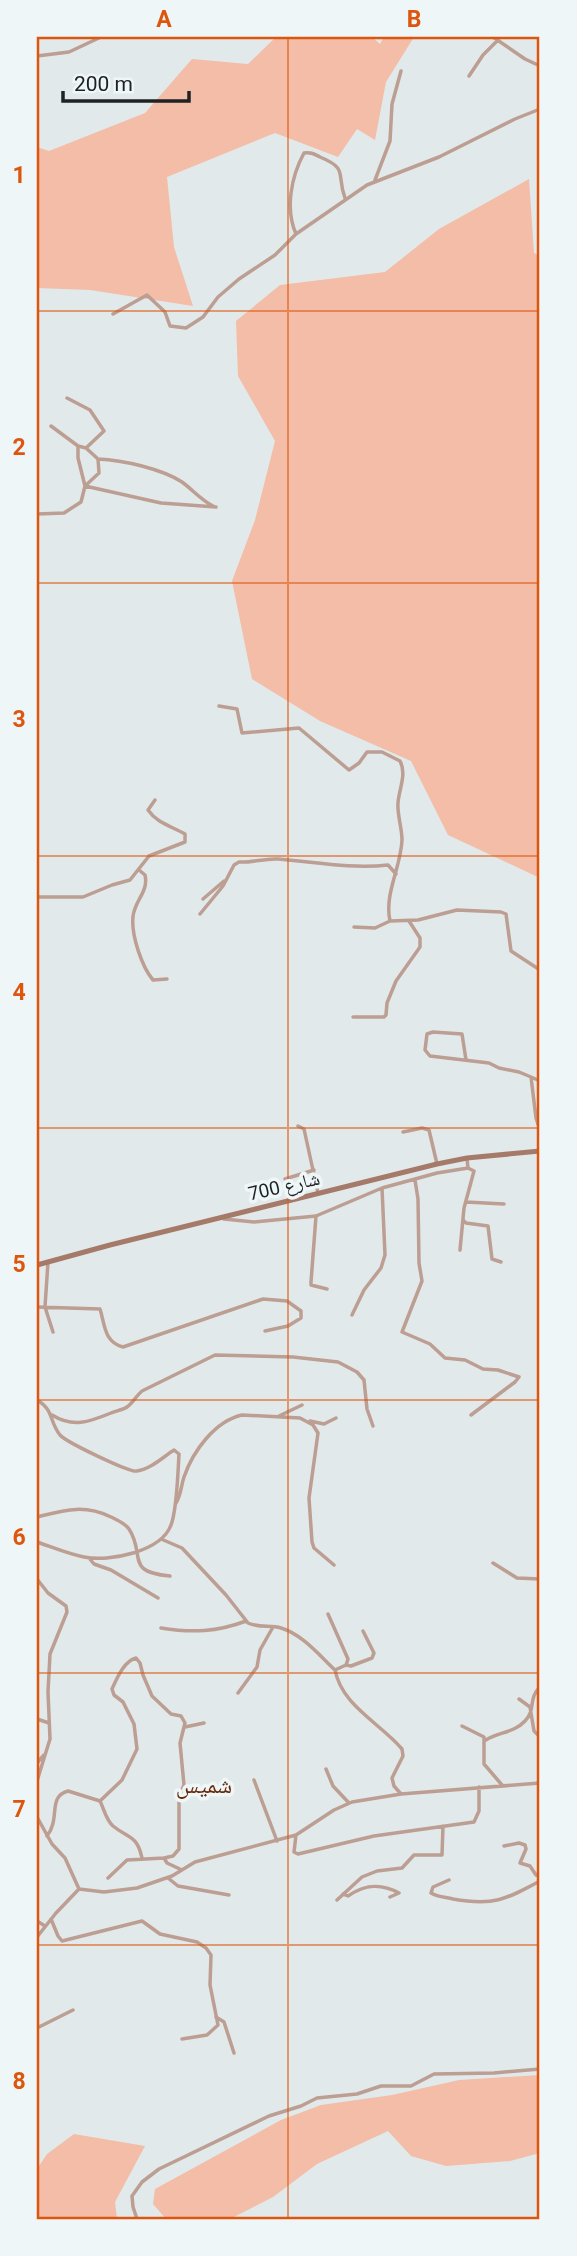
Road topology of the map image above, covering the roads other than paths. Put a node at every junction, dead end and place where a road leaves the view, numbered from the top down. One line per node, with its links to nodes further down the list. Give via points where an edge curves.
1 (101, 37): 4 (street, via 69,52)
2 (493, 37): 3 (street)
3 (498, 40): 5 (street); 7 (street)
4 (37, 56)
5 (540, 66)
6 (401, 71): 9 (street, via 391,104 390,141)
7 (468, 76)
8 (540, 109): 9 (street, via 439,157)
9 (374, 181): 10 (street)
10 (346, 199): 11 (street); 11 (street, via 336,164 304,153 290,201)
11 (296, 234): 13 (street)
12 (113, 314): 13 (street, via 147,295 166,314 170,326)
13 (186, 328): 14 (street)
14 (178, 335)
15 (67, 398): 18 (street, via 90,410 104,431)
16 (51, 426): 17 (street)
17 (78, 446): 18 (street); 20 (street)
18 (86, 448): 19 (street)
19 (98, 459): 20 (street, via 99,473); 20 (street, via 165,472 216,507 160,503)
20 (85, 486): 21 (street, via 81,502 64,513)
21 (37, 514)
22 (219, 706): 25 (street, via 237,709 242,733 299,728 349,770 367,752 382,752 400,761 404,770 397,808 402,839)
23 (155, 800): 24 (street, via 148,810 151,815 186,837 181,845 149,856)
24 (139, 870): 27 (street, via 130,880 83,897); 34 (street, via 145,874 146,888 133,915 142,964 153,980)
25 (396, 874): 26 (street, via 388,865 335,866 275,859 239,862); 30 (street)
26 (226, 880): 28 (street); 29 (street)
27 (37, 897)
28 (203, 899)
29 (200, 914)
30 (390, 920): 31 (street); 32 (street, via 375,928)
31 (409, 921): 33 (street, via 457,910 501,912 506,914 511,951); 35 (street, via 420,938 420,947 396,981 386,1015)
32 (354, 927)
33 (540, 970)
34 (167, 979)
35 (353, 1017)
36 (466, 1060): 36 (street, via 428,1055 427,1034 461,1034); 37 (street)
37 (531, 1077): 38 (street); 40 (street)
38 (540, 1082)
39 (298, 1126): 46 (street, via 304,1129)
40 (540, 1130)
41 (403, 1132): 44 (street, via 429,1130)
42 (540, 1152): 43 (main road, شارع 700)
43 (467, 1158): 44 (main road, شارع 700); 45 (street)
44 (437, 1164): 50 (main road, شارع 700)
45 (468, 1168): 48 (street); 51 (street, via 474,1171)
46 (314, 1170): 47 (street); 50 (street)
47 (285, 1179)
48 (415, 1180): 49 (street); 69 (street, via 422,1281 402,1332 430,1344 445,1358 519,1377)
49 (382, 1188): 53 (street); 63 (street, via 385,1255)
50 (319, 1195): 54 (main road, شارع 700)
51 (466, 1202): 52 (street); 55 (street)
52 (504, 1203)
53 (316, 1216): 54 (street, via 254,1222); 60 (street, via 311,1284)
54 (219, 1218): 57 (main road, شارع 700)
55 (463, 1220): 56 (street); 58 (street, via 488,1226 492,1259)
56 (460, 1250)
57 (48, 1262): 59 (main road, شارع 700); 62 (street)
58 (501, 1262)
59 (37, 1265)
60 (327, 1289)
61 (37, 1307): 62 (street)
62 (45, 1307): 64 (street, via 100,1309 107,1335 123,1347 263,1299 287,1301 301,1311 294,1324); 65 (street)
63 (352, 1315)
64 (265, 1331)
65 (53, 1332)
66 (37, 1400): 68 (street)
67 (302, 1405): 70 (street)
68 (52, 1415): 73 (street, via 70,1423 96,1420 126,1408 142,1391 208,1357 293,1357 338,1362 357,1372); 74 (street, via 66,1441 131,1472 178,1451)
69 (471, 1415)
70 (276, 1417): 72 (street); 74 (street, via 242,1415 216,1429 194,1456)
71 (337, 1418): 72 (street, via 324,1424)
72 (305, 1420): 81 (street, via 318,1433 309,1498 312,1542)
73 (373, 1426)
74 (174, 1504): 76 (street, via 171,1525)
75 (37, 1517): 78 (street, via 93,1509 127,1525)
76 (161, 1539): 78 (street); 87 (street, via 182,1548)
77 (37, 1542): 79 (street)
78 (136, 1551): 79 (street); 82 (street, via 138,1563 148,1573)
79 (89, 1558): 85 (street)
80 (493, 1563): 83 (street, via 517,1578)
81 (334, 1565)
82 (170, 1576)
83 (540, 1578)
84 (37, 1579): 98 (street, via 67,1612 50,1654)
85 (158, 1598)
86 (328, 1614): 91 (street, via 348,1655)
87 (246, 1620): 88 (street, via 254,1626); 89 (street, via 204,1632)
88 (273, 1627): 92 (street, via 291,1632); 94 (street, via 260,1650 257,1667)
89 (161, 1628)
90 (362, 1631): 91 (street, via 374,1653 372,1658)
91 (346, 1665): 92 (street)
92 (335, 1670): 112 (street, via 346,1696 402,1748 392,1778)
93 (540, 1686): 96 (street, via 531,1699)
94 (239, 1693)
95 (519, 1699): 96 (street)
96 (531, 1712): 102 (street, via 534,1731); 103 (street, via 517,1728)
97 (37, 1719): 98 (street)
98 (50, 1723): 104 (street)
99 (204, 1723): 101 (street)
100 (462, 1726): 103 (street)
101 (185, 1727): 113 (street, via 181,1716 171,1714 152,1696 139,1661 131,1659 112,1692 134,1724 137,1749 122,1780); 121 (street, via 180,1743 184,1785 178,1797 179,1849)
102 (540, 1737)
103 (486, 1741): 110 (street, via 484,1764)
104 (46, 1754): 105 (street); 108 (street)
105 (37, 1763)
106 (326, 1769): 114 (street, via 333,1786)
107 (254, 1780): 119 (street)
108 (37, 1781)
109 (540, 1783): 110 (street)
110 (502, 1785): 111 (street)
111 (479, 1787): 112 (street); 116 (street, via 474,1822)
112 (401, 1794): 114 (street)
113 (100, 1801): 118 (street, via 63,1792 56,1800 53,1828); 122 (street, via 114,1826 137,1841)
114 (349, 1803): 117 (street)
115 (37, 1817): 118 (street)
116 (443, 1825): 117 (street, via 298,1854 294,1852); 130 (street, via 442,1855 413,1855 404,1868 368,1874)
117 (296, 1835): 119 (street)
118 (47, 1836): 129 (street, via 65,1858)
119 (277, 1841): 123 (street, via 197,1861)
120 (504, 1846): 124 (street, via 525,1845 520,1863)
121 (164, 1858): 122 (street); 123 (street)
122 (143, 1859): 125 (street, via 123,1861)
123 (182, 1870): 126 (street)
124 (540, 1876)
125 (108, 1878)
126 (168, 1878): 129 (street, via 128,1890); 131 (street, via 178,1886)
127 (449, 1880): 128 (street, via 433,1887 432,1893 477,1903 503,1899)
128 (540, 1881)
129 (79, 1889): 134 (street)
130 (343, 1894): 132 (street, via 376,1885 398,1892); 133 (street)
131 (229, 1895)
132 (390, 1897)
133 (337, 1899)
134 (51, 1919): 136 (street); 139 (street, via 62,1941 142,1921 160,1934 201,1943 211,1955)
135 (37, 1921): 136 (street)
136 (45, 1926): 137 (street)
137 (37, 1937)
138 (73, 2010): 140 (street)
139 (216, 2017): 141 (street, via 218,2025 211,2032); 142 (street, via 224,2022)
140 (37, 2028)
141 (182, 2039)
142 (234, 2053)
143 (540, 2069): 144 (street, via 434,2074 411,2085 321,2097 278,2112 148,2177 132,2196)
144 (137, 2219)

